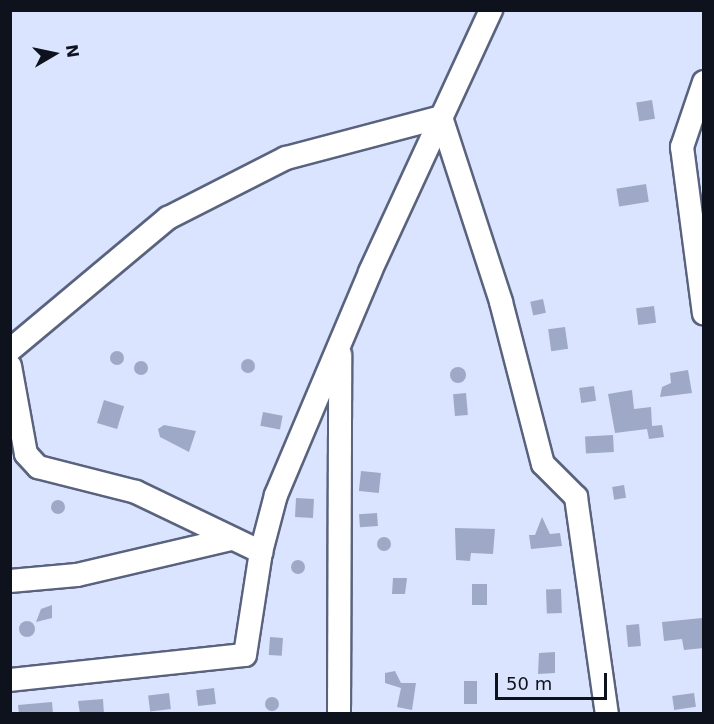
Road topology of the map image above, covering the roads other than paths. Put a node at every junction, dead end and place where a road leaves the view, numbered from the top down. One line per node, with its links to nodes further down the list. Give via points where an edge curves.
1 (491, 10): 3 (street)
2 (704, 82): 4 (street, via 682,147)
3 (441, 117): 5 (street); 6 (street, via 286,158 168,218); 13 (street, via 501,302 543,464 576,496)
4 (704, 314)
5 (340, 345): 9 (street, via 276,495); 12 (street)
6 (10, 350)
7 (10, 366): 8 (street, via 26,454 38,467 136,492)
8 (231, 539): 9 (street); 10 (street, via 76,575)
9 (261, 552): 11 (street, via 245,655)
10 (10, 581)
11 (10, 680)
12 (339, 714)
13 (607, 714)

